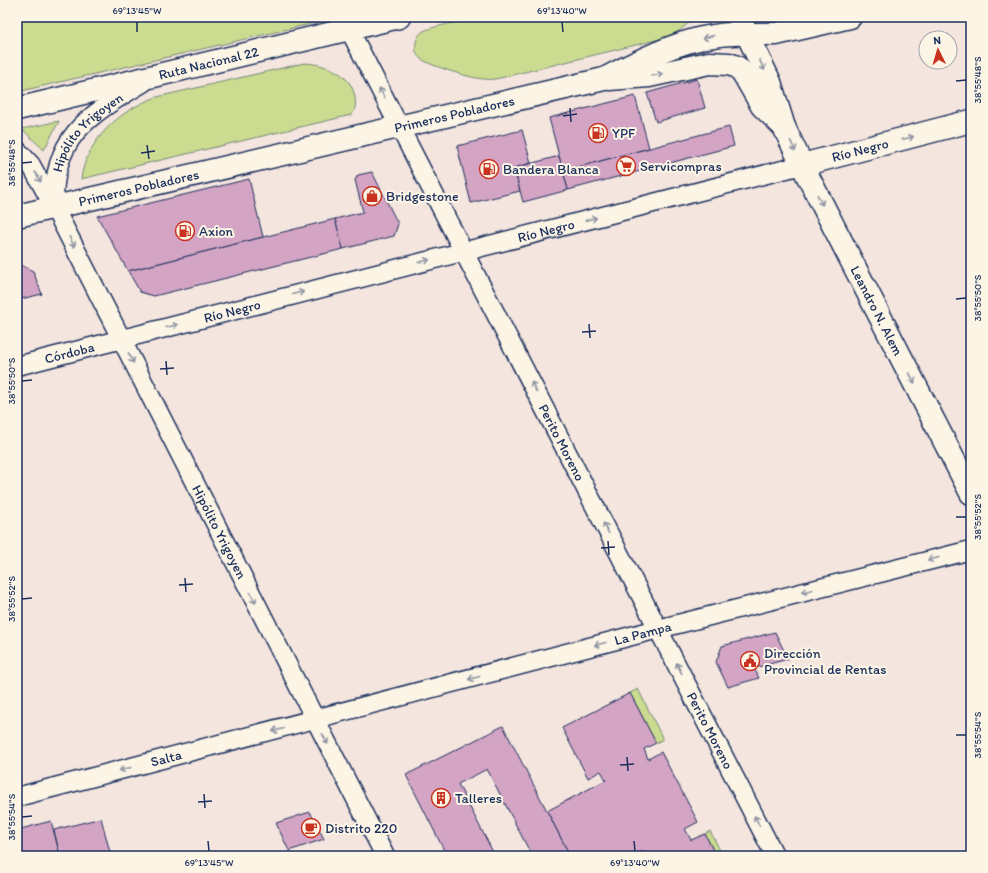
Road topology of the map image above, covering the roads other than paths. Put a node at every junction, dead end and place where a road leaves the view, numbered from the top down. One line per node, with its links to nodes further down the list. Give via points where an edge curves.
1 (399, 17): 6 (main road, Ruta Nacional 22)
2 (792, 17): 4 (main road, via 808,23)
3 (850, 17): 4 (main road, Primeros Pobladores)
4 (827, 23): 5 (main road, Primeros Pobladores, via 776,34)
5 (743, 26): 8 (main road, Primeros Pobladores, one-way to 8, via 636,61); 12 (main road, Leandro N. Alem, one-way to 12, via 770,82)
6 (349, 28): 7 (main road, Ruta Nacional 22); 11 (street, Perito Moreno, one-way to 6)
7 (153, 77): 9 (main road, Ruta Nacional 22); 15 (street, Hipólito Yrigoyen, via 101,108 76,130 58,168)
8 (604, 79): 11 (main road, Primeros Pobladores); 12 (main road, Leandro N. Alem, one-way to 12, via 649,76 709,63 729,64 743,73 762,106)
9 (17, 109)
10 (971, 121): 14 (main road, Río Negro, one-way to 10)
11 (400, 127): 15 (main road, Primeros Pobladores); 17 (street, Perito Moreno)
12 (784, 127): 14 (main road, Leandro N. Alem, one-way to 14)
13 (17, 150): 15 (street, Hipólito Yrigoyen, one-way to 15, via 31,165)
14 (802, 165): 17 (street, Río Negro, one-way to 14); 20 (main road, Leandro N. Alem, one-way to 20)
15 (54, 207): 16 (main road, Primeros Pobladores); 18 (street, Hipólito Yrigoyen, one-way to 18)
16 (17, 216)
17 (464, 251): 18 (street, Río Negro, one-way to 17); 22 (street, Perito Moreno, one-way to 17)
18 (121, 339): 19 (street, Córdoba); 23 (street, Hipólito Yrigoyen, one-way to 23)
19 (17, 366)
20 (971, 493)
21 (971, 550): 22 (street, La Pampa, one-way to 22)
22 (658, 628): 23 (street, La Pampa, one-way to 23); 26 (street, Perito Moreno, one-way to 22)
23 (316, 720): 24 (street, Salta, one-way to 24); 25 (street, Hipólito Yrigoyen, one-way to 25)
24 (17, 797)
25 (385, 856)
26 (775, 856)

